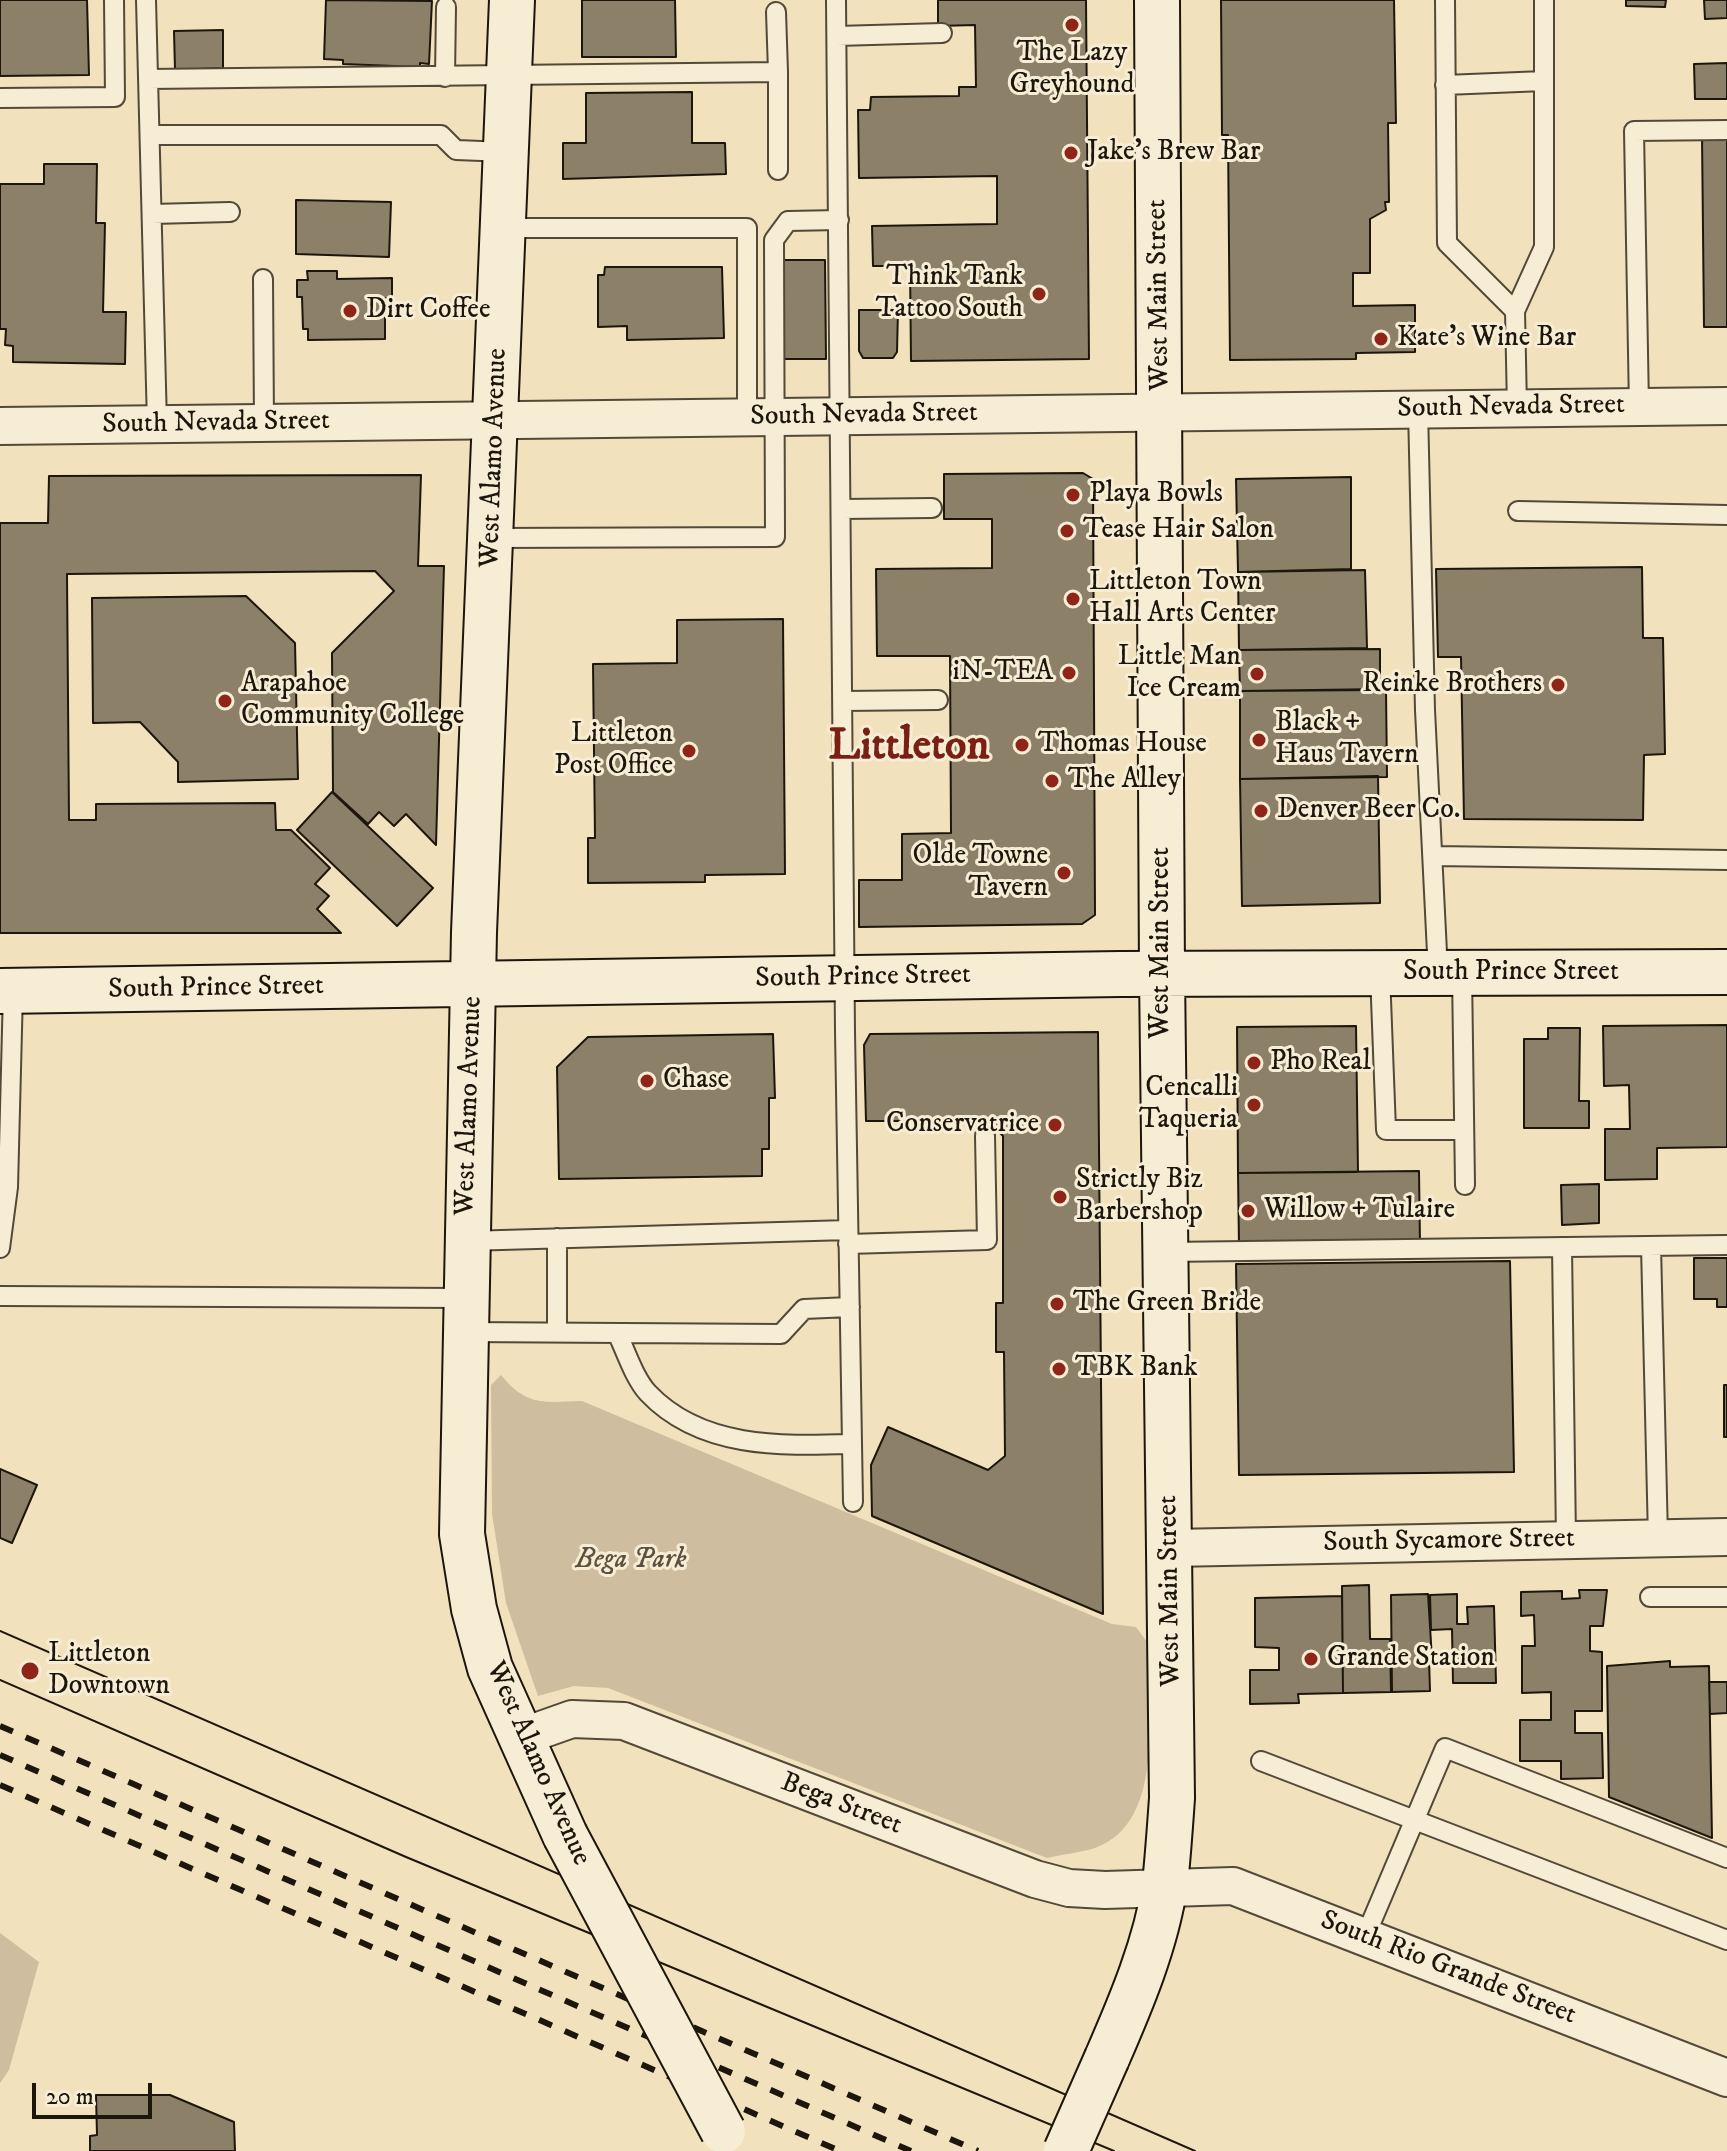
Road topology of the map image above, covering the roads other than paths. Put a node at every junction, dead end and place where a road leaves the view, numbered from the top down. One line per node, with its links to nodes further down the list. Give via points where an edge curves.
1 (114, 0): 18 (lane, via 115,97)
2 (146, 0): 15 (lane)
3 (512, 0): 13 (main road, West Alamo Avenue)
4 (836, 0): 11 (lane)
5 (1157, 0): 33 (main road, West Main Street)
6 (1445, 0): 17 (lane)
7 (1544, 0): 16 (lane)
8 (446, 7): 14 (lane)
9 (776, 12): 12 (lane)
10 (942, 33): 11 (lane)
11 (837, 36): 25 (lane)
12 (778, 72): 13 (lane); 22 (lane)
13 (510, 76): 14 (lane); 21 (main road, West Alamo Avenue)
14 (445, 77): 15 (lane)
15 (148, 79): 20 (lane)
16 (1544, 81): 17 (lane); 28 (lane, via 1544,247)
17 (1445, 85): 28 (lane, via 1447,243)
18 (0, 98)
19 (1727, 130): 30 (lane, via 1634,131)
20 (150, 135): 21 (lane, via 441,135 456,150); 24 (lane)
21 (507, 152): 26 (main road, West Alamo Avenue)
22 (778, 170)
23 (230, 212): 24 (lane)
24 (152, 214): 38 (lane)
25 (839, 220): 34 (lane); 35 (lane, via 788,221 774,240)
26 (504, 228): 35 (lane, via 747,228); 36 (main road, West Alamo Avenue)
27 (263, 279): 37 (lane)
28 (1515, 311): 31 (lane)
29 (1727, 406): 30 (street, South Nevada Street)
30 (1639, 407): 31 (street, South Nevada Street)
31 (1517, 408): 32 (street, South Nevada Street)
32 (1418, 409): 33 (street, South Nevada Street); 47 (lane)
33 (1161, 413): 34 (street, South Nevada Street); 52 (main road, West Main Street)
34 (842, 416): 35 (street, South Nevada Street); 41 (lane)
35 (762, 417): 36 (street, South Nevada Street); 44 (lane, via 775,537)
36 (497, 420): 37 (street, South Nevada Street); 44 (main road, West Alamo Avenue)
37 (264, 423): 38 (street, South Nevada Street)
38 (157, 424): 39 (street, South Nevada Street)
39 (0, 426)
40 (932, 508): 41 (lane)
41 (842, 509): 46 (lane)
42 (1518, 511): 43 (lane)
43 (1727, 515)
44 (492, 538): 54 (main road, West Alamo Avenue)
45 (938, 700): 46 (lane)
46 (843, 701): 53 (lane)
47 (1434, 856): 48 (lane); 51 (lane)
48 (1727, 860)
49 (1727, 972): 51 (main road, South Prince Street)
50 (1380, 973): 51 (main road, South Prince Street); 52 (main road, South Prince Street); 56 (lane, via 1386,1130)
51 (1450, 973): 56 (lane)
52 (1162, 974): 53 (main road, South Prince Street); 66 (main road, West Main Street)
53 (844, 978): 54 (main road, South Prince Street); 59 (lane)
54 (473, 986): 55 (main road, South Prince Street); 61 (main road, West Alamo Avenue)
55 (6, 991): 65 (lane, via 8,1187)
56 (1464, 1130): 58 (lane)
57 (985, 1136): 59 (lane, via 987,1240)
58 (1465, 1185)
59 (848, 1237): 60 (lane); 68 (lane)
60 (557, 1238): 61 (lane); 70 (lane)
61 (466, 1241): 69 (main road, West Alamo Avenue)
62 (1727, 1245): 63 (lane)
63 (1651, 1246): 64 (lane); 75 (lane)
64 (1562, 1247): 66 (lane); 76 (lane)
65 (0, 1248)
66 (1166, 1252): 77 (main road, West Main Street)
67 (0, 1296): 69 (lane)
68 (850, 1307): 71 (lane, via 804,1309 781,1334); 72 (lane)
69 (464, 1315): 70 (lane); 80 (main road, West Alamo Avenue, via 461,1508 466,1570 490,1668)
70 (557, 1332): 71 (lane)
71 (617, 1333): 72 (lane, via 647,1392 692,1427 769,1446)
72 (852, 1444): 73 (lane)
73 (853, 1502)
74 (1727, 1537): 75 (street, South Sycamore Street)
75 (1658, 1538): 76 (street, South Sycamore Street)
76 (1566, 1540): 77 (street, South Sycamore Street)
77 (1172, 1548): 84 (main road, West Main Street, via 1172,1798)
78 (1650, 1597): 79 (lane)
79 (1727, 1597)
80 (521, 1737): 84 (street, Bega Street, via 572,1719 624,1721 1035,1879 1105,1890); 88 (main road, West Alamo Avenue, bridge, via 565,1835)
81 (1261, 1761): 82 (lane)
82 (1414, 1818): 83 (lane, via 1445,1748); 85 (lane); 86 (lane)
83 (1727, 1858)
84 (1164, 1886): 85 (street, South Rio Grande Street, via 1233,1886); 89 (main road, West Main Street, bridge, via 1136,1992)
85 (1365, 1937): 87 (street, South Rio Grande Street)
86 (1727, 1940)
87 (1727, 2078)
88 (729, 2141)
89 (1066, 2151)

